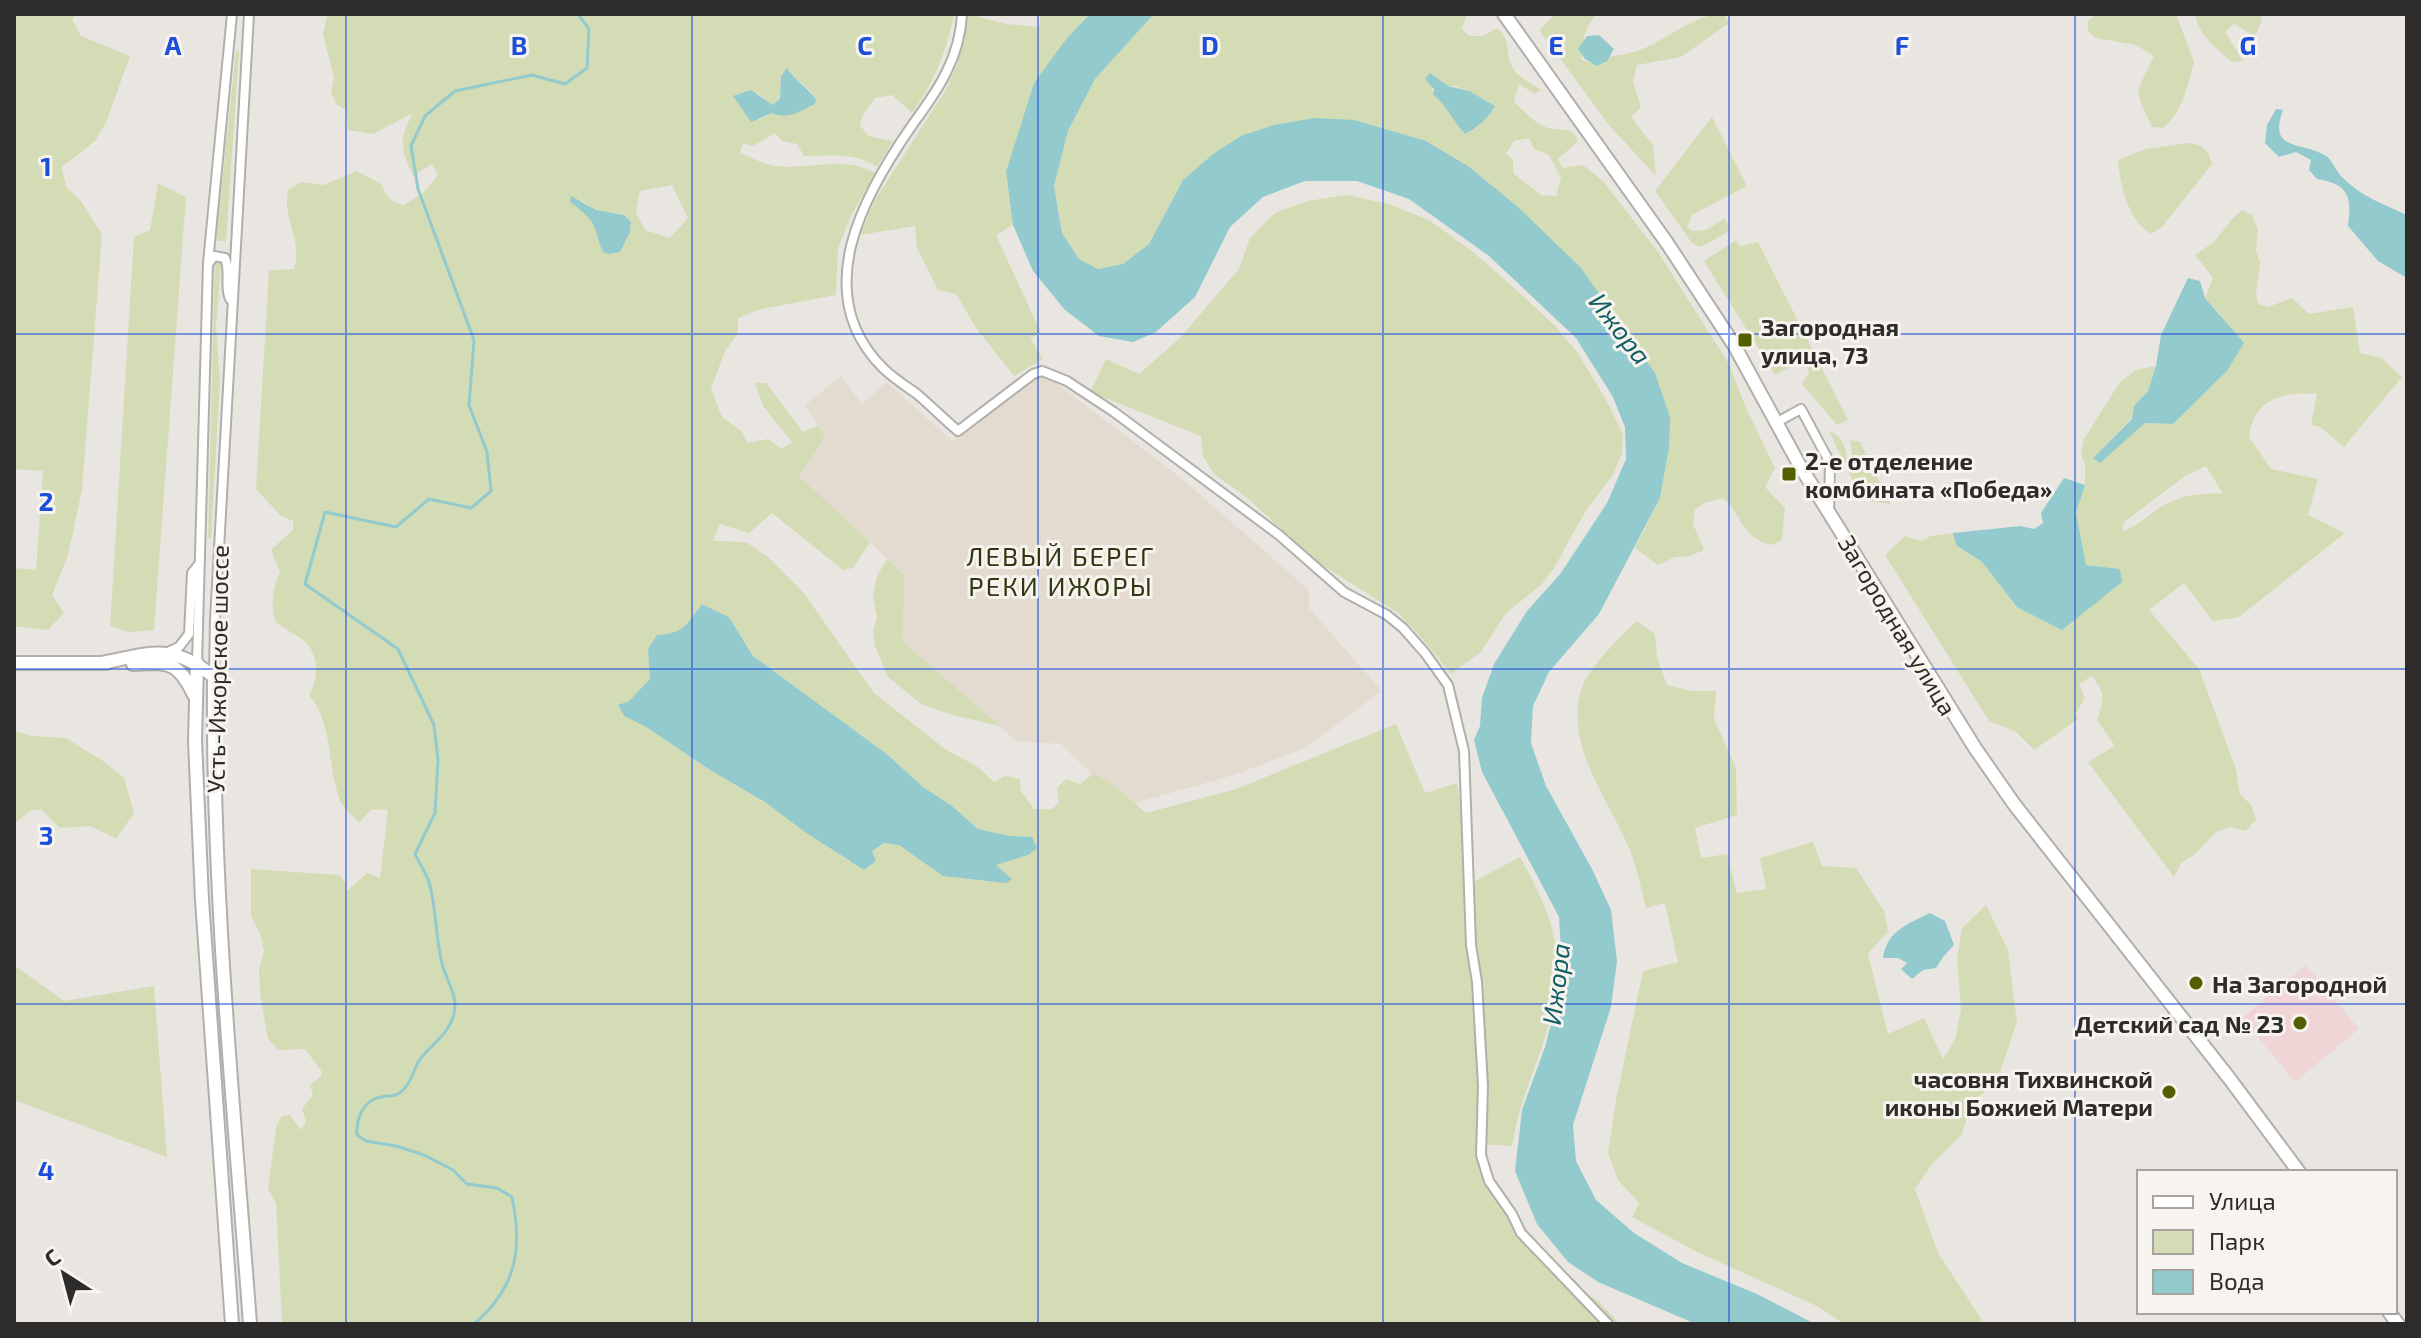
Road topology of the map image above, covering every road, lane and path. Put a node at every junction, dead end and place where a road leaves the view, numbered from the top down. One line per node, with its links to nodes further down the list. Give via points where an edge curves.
1 (232, 14): 5 (street, Усть-Ижорское шоссе)
2 (249, 14): 6 (street, Усть-Ижорское шоссе)
3 (962, 14): 19 (street, via 958,45 941,86 880,174 856,225 847,299 858,331 882,367 958,431 1033,374 1042,371 1067,381 1279,535 1344,592 1395,622 1431,662 1448,685 1464,751 1483,1086 1481,1155 1489,1181 1521,1233)
4 (1504, 14): 7 (street, Загородная улица, via 1675,254)
5 (208, 263): 6 (street, via 214,256 225,258); 9 (street, Усть-Ижорское шоссе)
6 (232, 306): 14 (street, Усть-Ижорское шоссе)
7 (1777, 422): 8 (street, Загородная улица); 8 (street, via 1801,409 1830,463)
8 (1829, 512): 16 (street, Загородная улица, via 2014,804)
9 (200, 563): 10 (street, Усть-Ижорское шоссе, via 192,573 189,634); 13 (street, Усть-Ижорское шоссе)
10 (165, 653): 12 (street); 13 (street)
11 (14, 663): 12 (street)
12 (102, 663): 15 (street, via 170,664 184,674)
13 (197, 663): 14 (street); 15 (street, Усть-Ижорское шоссе)
14 (214, 677): 18 (street, Усть-Ижорское шоссе, via 219,898)
15 (194, 696): 17 (street, Усть-Ижорское шоссе, via 202,900)
16 (2298, 1170)
17 (232, 1324)
18 (250, 1324)
19 (1608, 1324)

